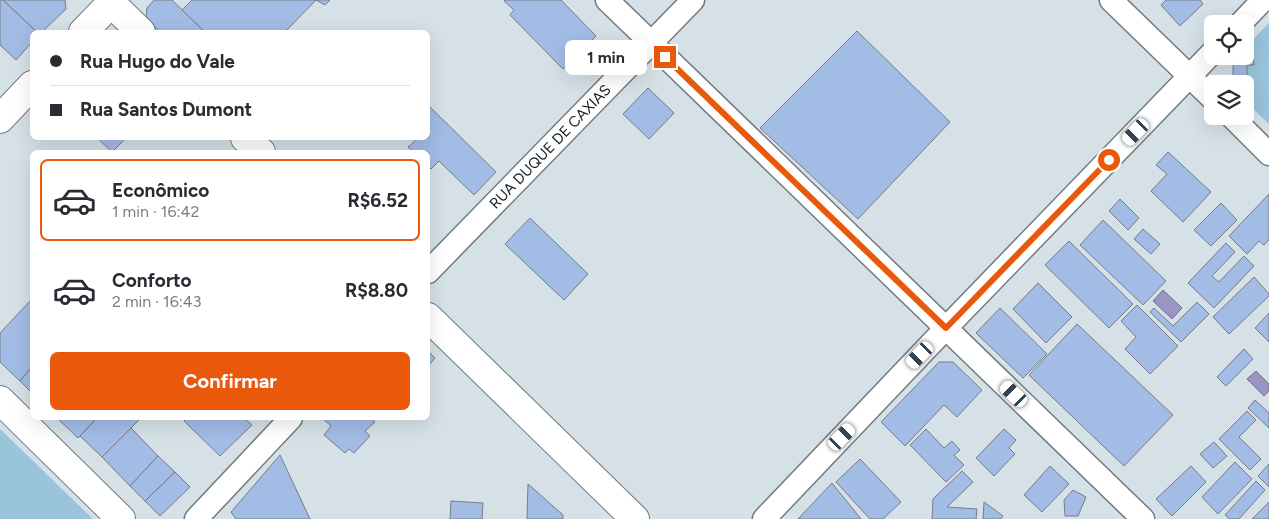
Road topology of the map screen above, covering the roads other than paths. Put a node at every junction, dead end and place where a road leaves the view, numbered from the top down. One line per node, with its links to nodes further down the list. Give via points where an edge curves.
1 (607, 0): 9 (street)
2 (693, 0): 9 (street, RUA DUQUE DE CAXIAS)
3 (1111, 0): 11 (street)
4 (1263, 0): 6 (street)
5 (114, 3): 7 (street); 8 (street)
6 (1249, 15)
7 (85, 30)
8 (139, 30)
9 (651, 44): 19 (street, RUA DUQUE DE CAXIAS); 21 (street)
10 (1204, 61): 11 (street)
11 (1190, 76): 13 (street); 21 (street)
12 (30, 87): 14 (street)
13 (1204, 90)
14 (0, 119)
15 (1240, 125): 18 (street)
16 (247, 140): 17 (street)
17 (259, 150)
18 (1269, 154)
19 (430, 270)
20 (430, 319): 26 (street)
21 (946, 328): 27 (street); 28 (street)
22 (0, 400): 24 (street)
23 (289, 420): 25 (street)
24 (121, 519)
25 (196, 519)
26 (635, 519)
27 (764, 519)
28 (1143, 519)

